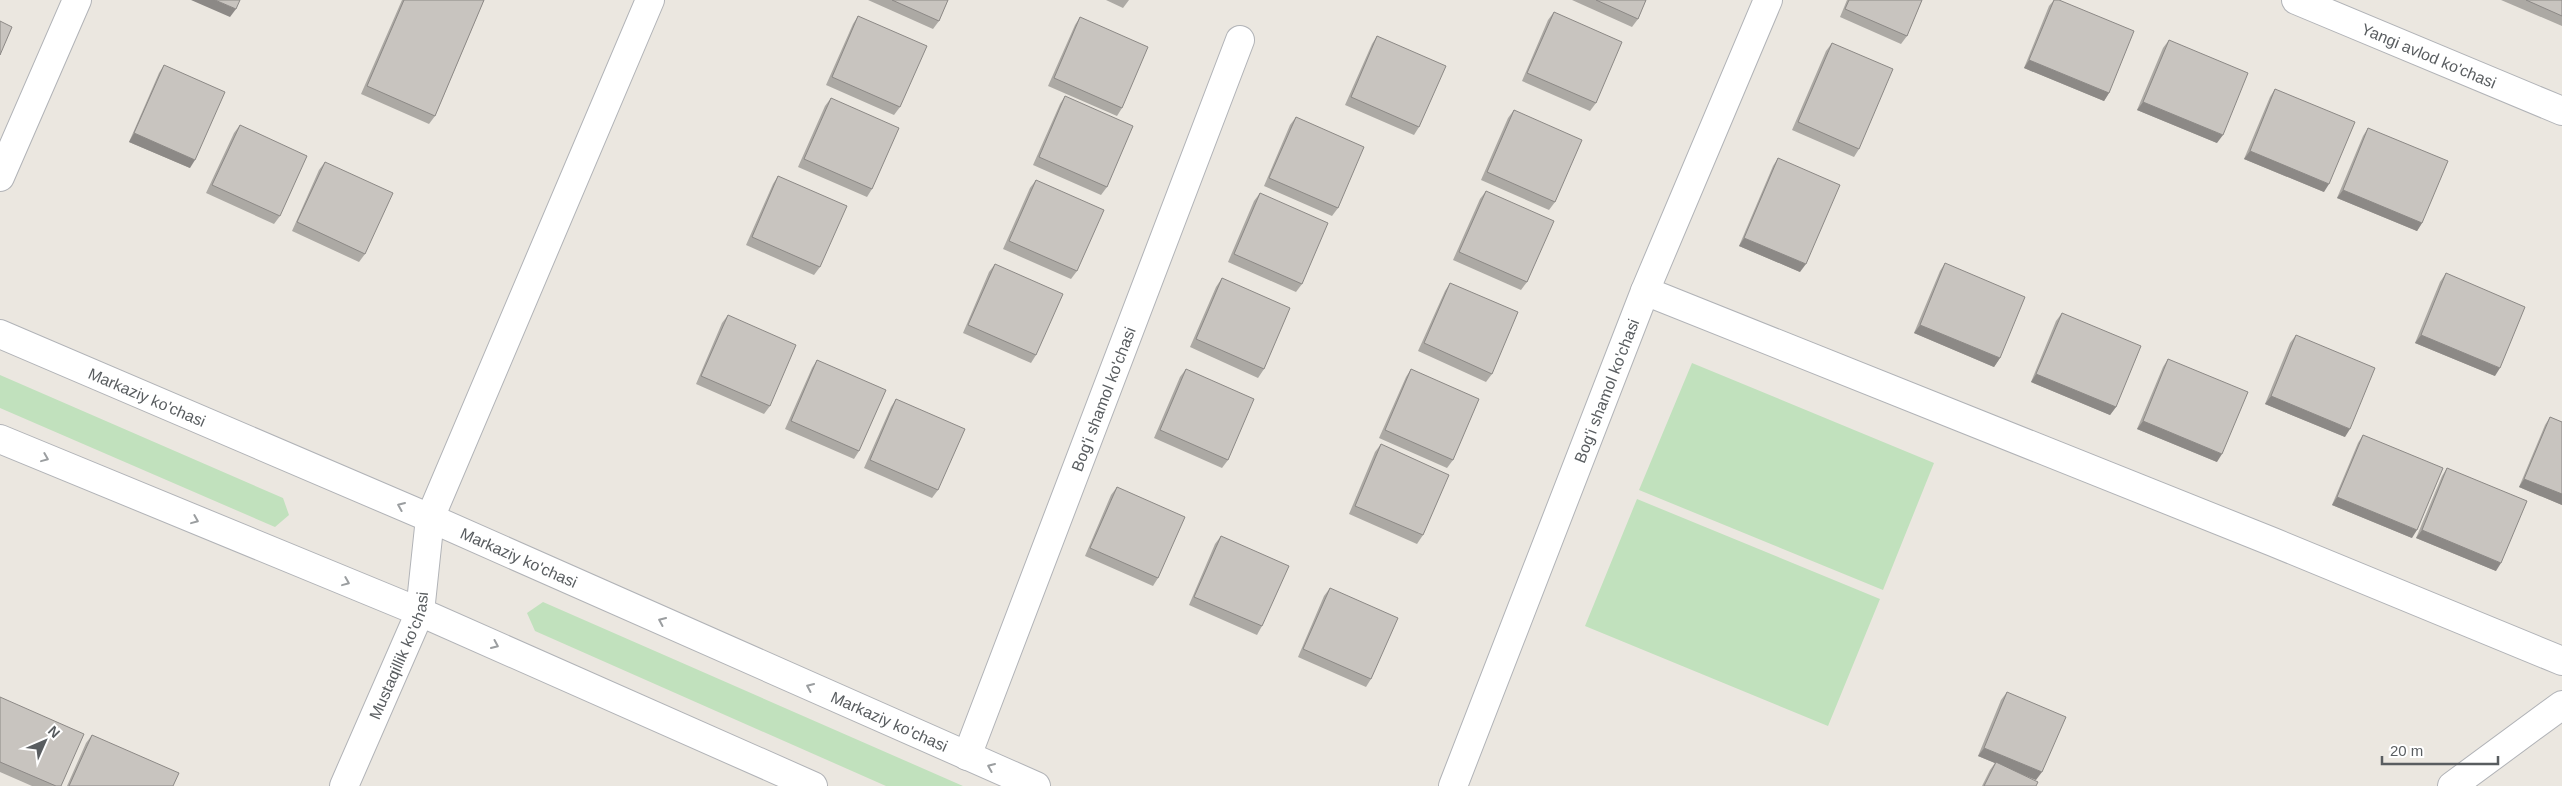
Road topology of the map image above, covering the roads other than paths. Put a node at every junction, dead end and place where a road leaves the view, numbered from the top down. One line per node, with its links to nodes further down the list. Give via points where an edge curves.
1 (78, 0): 7 (street)
2 (650, 0): 11 (street, Mustaqillik ko'chasi)
3 (1768, 0): 8 (street, Bog'i shamol ko'chasi)
4 (2296, 0): 6 (street, Yangi avlod ko'chasi)
5 (1240, 40): 15 (street, Bog'i shamol ko'chasi)
6 (2562, 111)
7 (0, 177)
8 (1645, 291): 13 (street, via 2264,538); 19 (street, Bog'i shamol ko'chasi)
9 (0, 334): 11 (street, Markaziy ko'chasi, one-way to 9)
10 (0, 439): 12 (street, one-way to 12)
11 (430, 518): 12 (street, Mustaqillik ko'chasi); 15 (street, Markaziy ko'chasi, one-way to 11)
12 (420, 612): 16 (street, Mustaqillik ko'chasi); 17 (street, one-way to 17)
13 (2562, 661)
14 (2562, 705): 20 (street)
15 (966, 756): 18 (street, Markaziy ko'chasi, one-way to 15)
16 (344, 786)
17 (813, 786)
18 (1036, 786)
19 (1453, 786)
20 (2452, 786)

